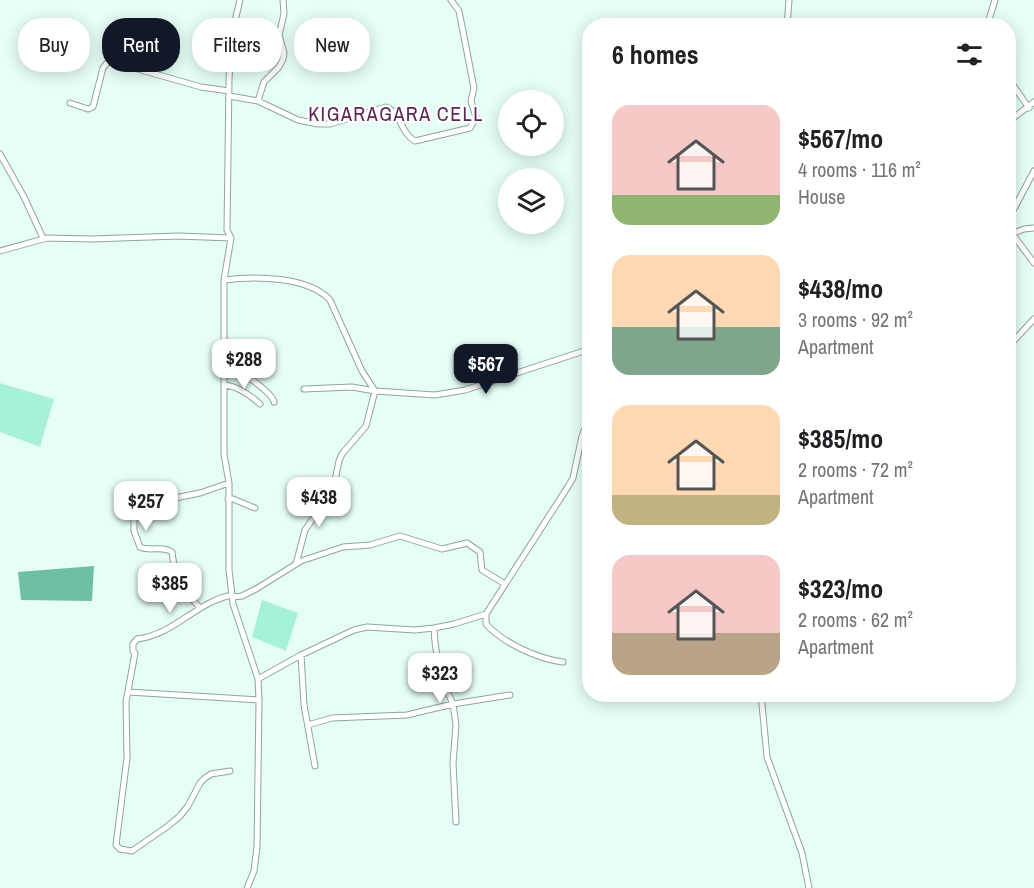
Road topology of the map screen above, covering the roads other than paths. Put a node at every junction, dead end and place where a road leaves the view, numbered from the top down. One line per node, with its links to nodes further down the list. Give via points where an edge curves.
1 (240, 0): 9 (street, via 232,33)
2 (283, 0): 10 (street, via 279,35 283,59 264,82)
3 (451, 0): 10 (street, via 459,11 474,88 471,101 476,117 470,128 414,141 396,112 386,107 318,124 298,120)
4 (789, 0): 6 (street)
5 (995, 0): 7 (street)
6 (788, 18)
7 (989, 18)
8 (1016, 89): 13 (street)
9 (229, 94): 10 (street); 12 (street, via 113,62 102,68 93,107); 22 (street, via 227,230)
10 (258, 101)
11 (1034, 102): 13 (street)
12 (70, 103)
13 (1029, 108): 14 (street)
14 (1016, 117)
15 (0, 154): 16 (street)
16 (3, 164): 21 (street)
17 (1034, 171): 18 (street)
18 (1016, 205)
19 (1034, 228): 20 (street)
20 (1016, 230)
21 (43, 238): 22 (street); 24 (street)
22 (231, 238): 26 (street)
23 (1016, 239): 25 (street)
24 (0, 251)
25 (1034, 263)
26 (224, 280): 30 (street); 33 (street, via 270,278 325,295)
27 (1034, 319): 28 (street)
28 (1016, 338)
29 (582, 352): 33 (street, via 465,390 425,395)
30 (225, 365): 31 (street); 34 (street, via 272,395)
31 (224, 385): 35 (street, via 231,385); 37 (street, via 224,454)
32 (304, 389): 33 (street, via 352,387)
33 (375, 391): 40 (street, via 366,426 342,454 333,490 305,530)
34 (274, 402)
35 (260, 404)
36 (582, 436): 41 (street, via 569,485)
37 (229, 483): 38 (street); 43 (street, via 146,503 134,516 140,547 172,552 176,581)
38 (228, 500): 39 (street); 42 (street)
39 (255, 508)
40 (296, 564): 41 (street, via 335,549 400,536 442,549 467,543 480,552 482,570); 42 (street, via 242,596)
41 (505, 584): 44 (street)
42 (232, 596): 43 (street); 48 (street)
43 (199, 607): 49 (street, via 165,631 137,639 133,644)
44 (486, 614): 45 (street); 47 (street, via 486,624 495,634 547,659)
45 (434, 628): 46 (street, via 367,627); 53 (street, via 435,654)
46 (301, 655): 48 (street); 54 (street)
47 (563, 662)
48 (258, 679): 51 (street)
49 (128, 692): 51 (street); 56 (street, via 127,758 116,838 120,849 132,851 140,847 180,816 205,778)
50 (510, 695): 53 (street)
51 (259, 700): 58 (street, via 257,847)
52 (762, 702): 59 (street, via 767,757 802,853)
53 (453, 704): 54 (street, via 407,715); 57 (street)
54 (309, 722): 55 (street)
55 (315, 766)
56 (230, 771)
57 (456, 822)
58 (247, 888)
59 (809, 888)

